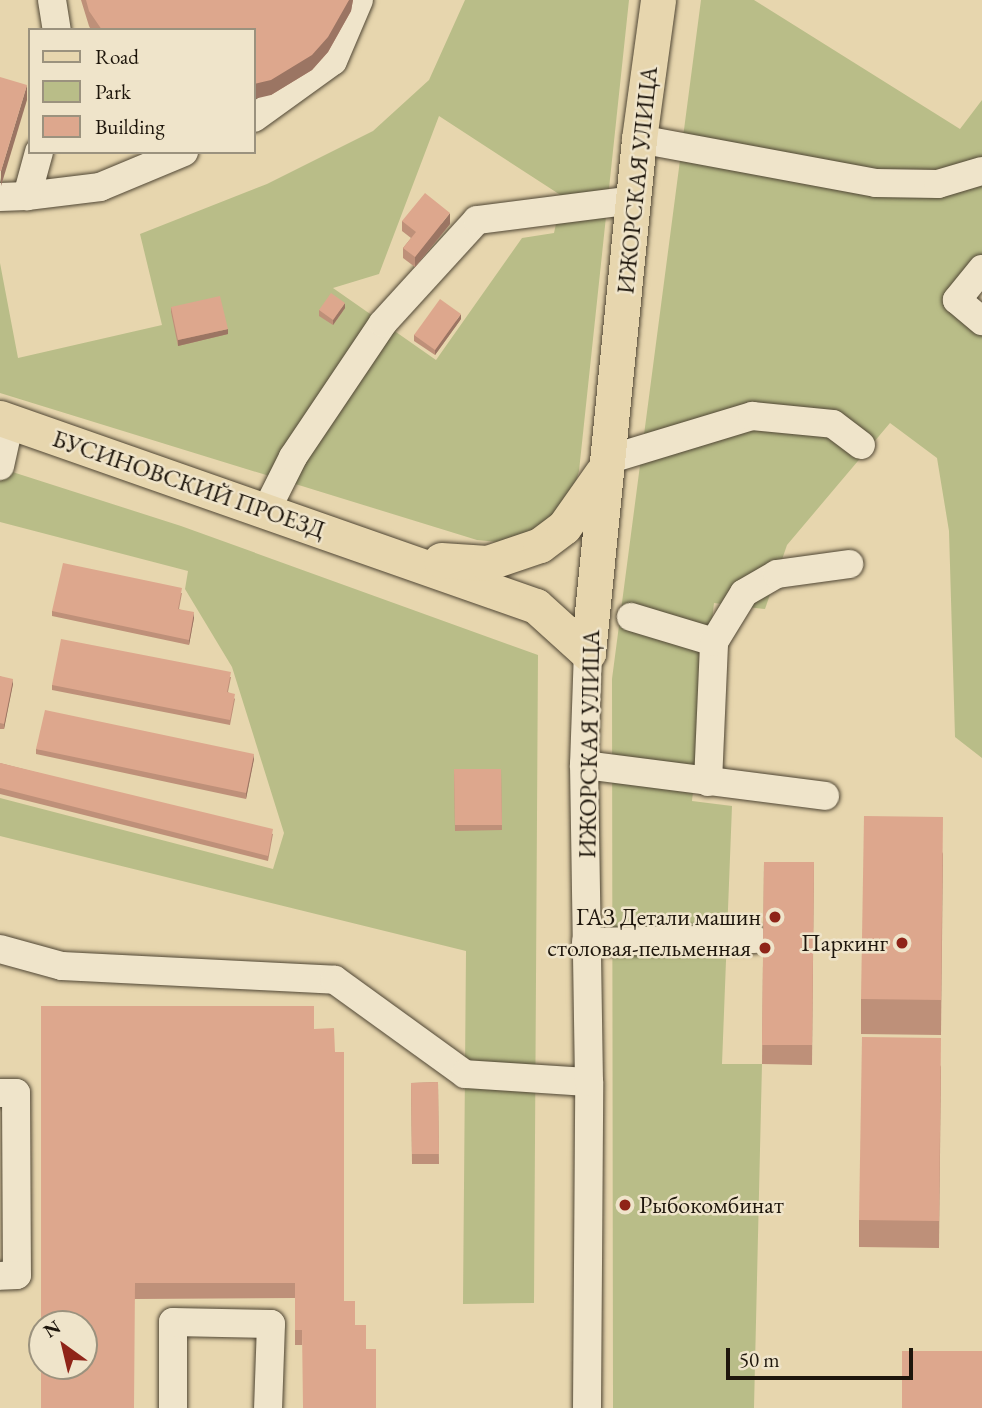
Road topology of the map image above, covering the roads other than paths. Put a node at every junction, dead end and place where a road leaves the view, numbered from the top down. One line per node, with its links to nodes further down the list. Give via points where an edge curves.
1 (52, 0): 4 (street)
2 (359, 0): 5 (street, via 333,61)
3 (658, 0): 6 (main road, ИЖОРСКАЯ УЛИЦА)
4 (57, 28)
5 (256, 117)
6 (639, 139): 9 (street, via 876,183 938,184); 11 (main road, ИЖОРСКАЯ УЛИЦА)
7 (38, 154): 10 (street)
8 (179, 154): 10 (street, via 100,187)
9 (982, 171)
10 (14, 197)
11 (633, 200): 16 (main road, ИЖОРСКАЯ УЛИЦА); 18 (street, via 477,220 383,323 293,457)
12 (982, 269): 13 (street, via 957,300)
13 (982, 321)
14 (5, 419): 17 (street); 18 (main road, БУСИНОВСКИЙ ПРОЕЗД)
15 (861, 445): 16 (street, via 834,425 752,416)
16 (607, 460): 19 (main road, via 589,497 565,527 508,560 469,565); 23 (main road, ИЖОРСКАЯ УЛИЦА)
17 (0, 466)
18 (265, 513): 19 (main road, БУСИНОВСКИЙ ПРОЕЗД)
19 (379, 548): 23 (main road, via 536,606)
20 (849, 564): 22 (street, via 777,574 744,593)
21 (631, 617): 22 (street)
22 (714, 642): 25 (street)
23 (589, 653): 24 (street, ИЖОРСКАЯ УЛИЦА)
24 (584, 765): 25 (street); 28 (street, ИЖОРСКАЯ УЛИЦА)
25 (708, 782): 26 (street)
26 (825, 796)
27 (754, 939): 28 (street)
28 (586, 942): 30 (street, ИЖОРСКАЯ УЛИЦА)
29 (0, 950): 30 (street, via 62,966 335,980 465,1074)
30 (589, 1082): 35 (street, ИЖОРСКАЯ УЛИЦА)
31 (0, 1093): 32 (street, via 16,1093 17,1275)
32 (0, 1276)
33 (173, 1408): 34 (street, via 173,1322 271,1324)
34 (268, 1408)
35 (587, 1408)

